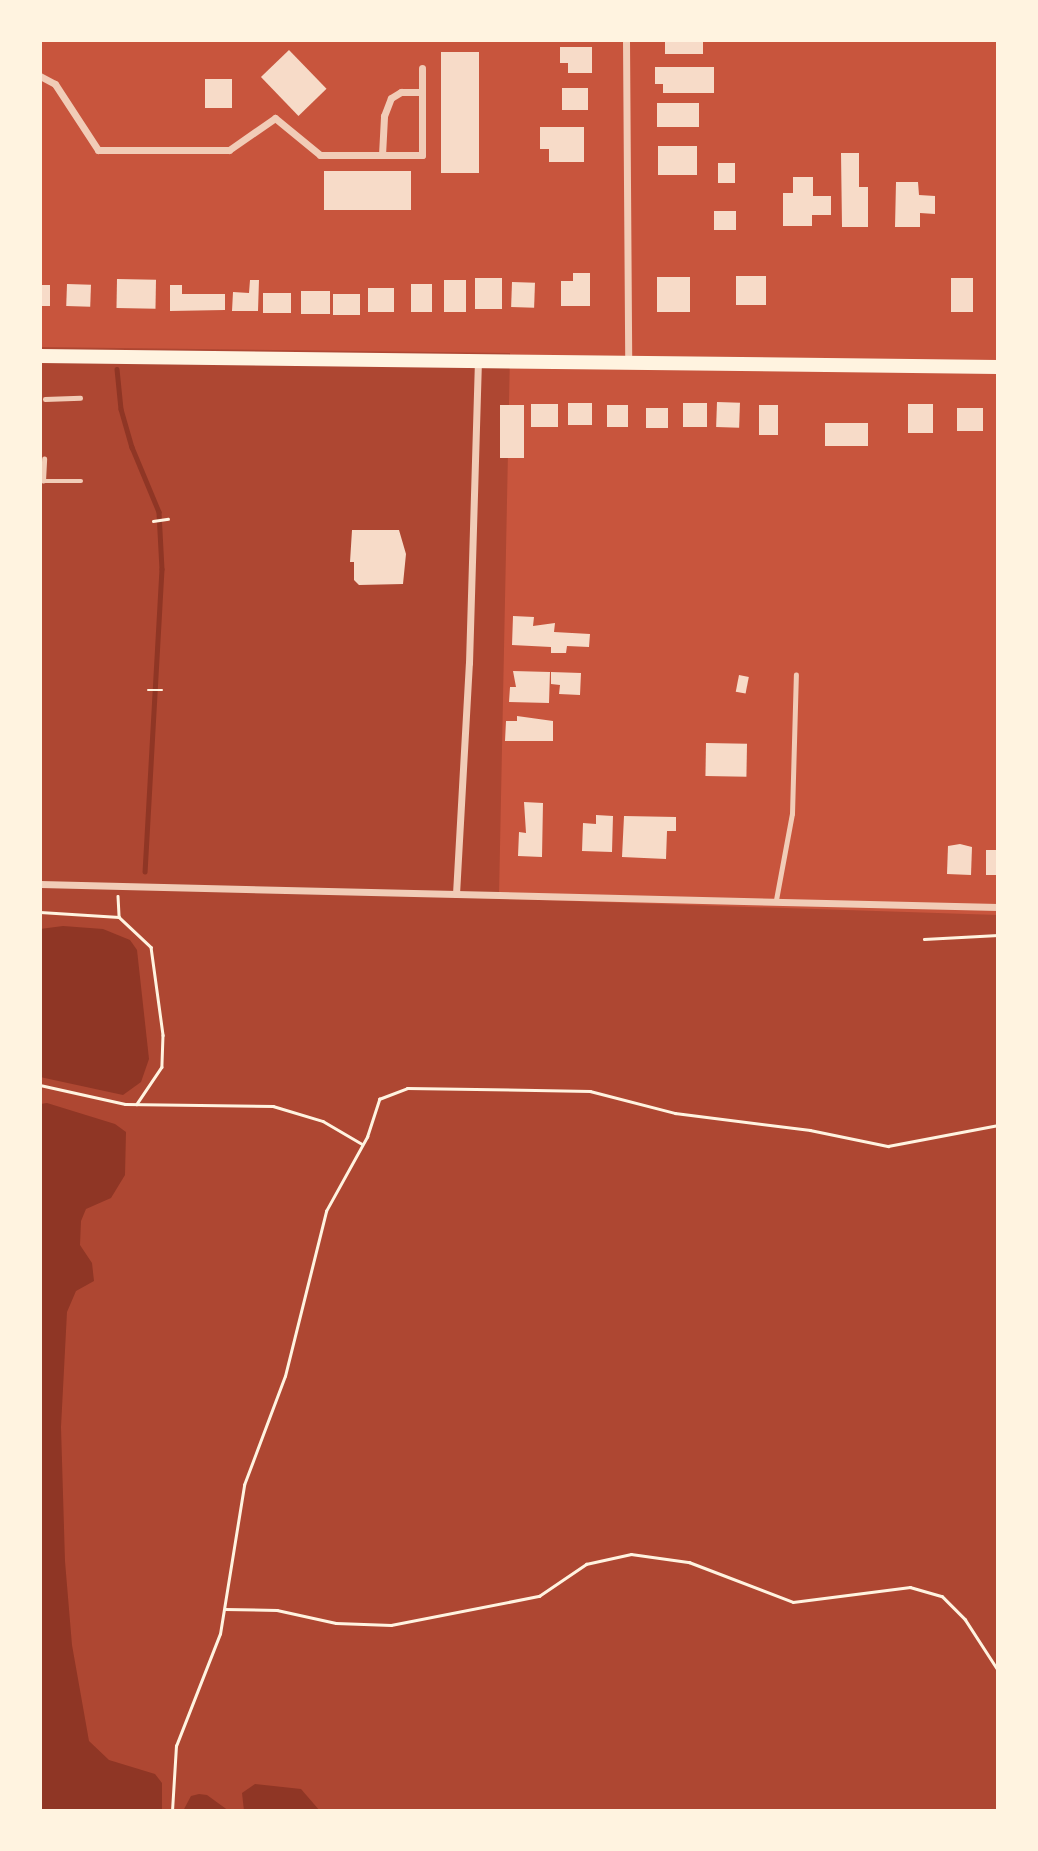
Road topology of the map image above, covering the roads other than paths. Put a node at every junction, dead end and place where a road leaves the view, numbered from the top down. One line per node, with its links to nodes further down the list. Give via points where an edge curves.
1 (626, 40): 8 (street)
2 (422, 68): 4 (street)
3 (40, 76): 5 (street, via 55,84 98,150 229,150 275,118 320,155)
4 (422, 92): 5 (street, via 401,92 391,98 384,116); 5 (street, via 422,155)
5 (382, 155)
6 (40, 356): 7 (main road)
7 (478, 361): 8 (main road); 17 (street)
8 (628, 362): 9 (main road)
9 (998, 367)
10 (45, 398): 11 (lane)
11 (80, 398)
12 (44, 459): 13 (lane)
13 (42, 481): 14 (lane)
14 (81, 481)
15 (796, 675): 18 (lane, via 792,814)
16 (40, 884): 17 (street)
17 (456, 894): 18 (street)
18 (776, 900): 19 (street)
19 (998, 907)

